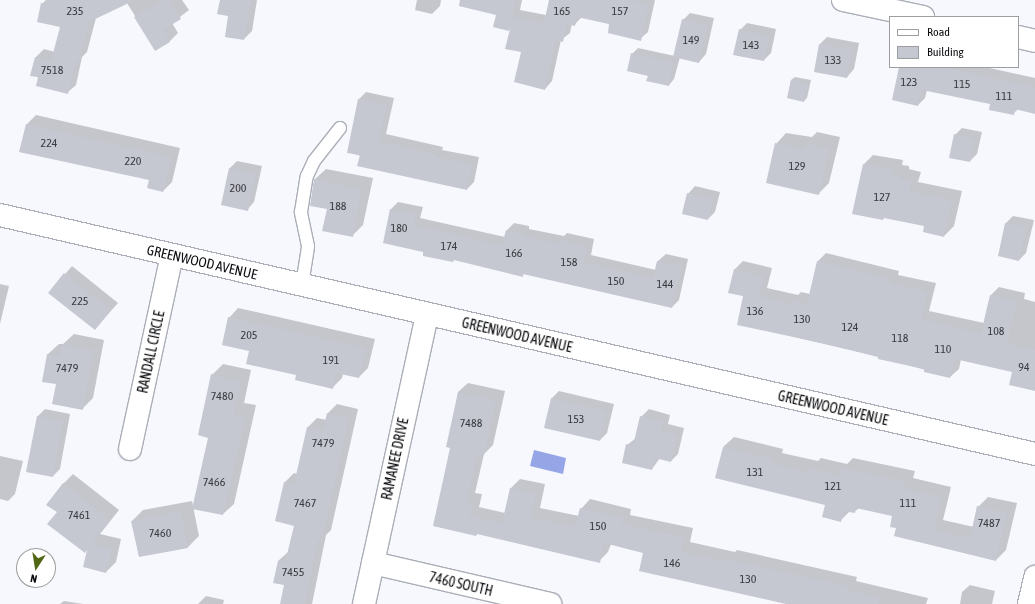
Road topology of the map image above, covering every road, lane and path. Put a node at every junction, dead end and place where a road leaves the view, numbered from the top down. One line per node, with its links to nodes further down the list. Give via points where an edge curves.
1 (843, 0): 2 (street)
2 (918, 16)
3 (1019, 37): 4 (street)
4 (1035, 41)
5 (340, 128): 8 (lane, via 314,161 307,176 301,212 308,246)
6 (0, 215): 7 (street, GREENWOOD AVENUE)
7 (172, 255): 8 (street, GREENWOOD AVENUE); 10 (street, RANDALL CIRCLE)
8 (302, 285): 9 (street, GREENWOOD AVENUE)
9 (427, 314): 11 (street, GREENWOOD AVENUE); 12 (street, RAMANEE DRIVE)
10 (130, 449)
11 (1035, 454)
12 (372, 564): 14 (street, RAMANEE DRIVE); 15 (street, 7460 SOUTH)
13 (1035, 577): 16 (street)
14 (364, 604)
15 (550, 604)
16 (1029, 604)

